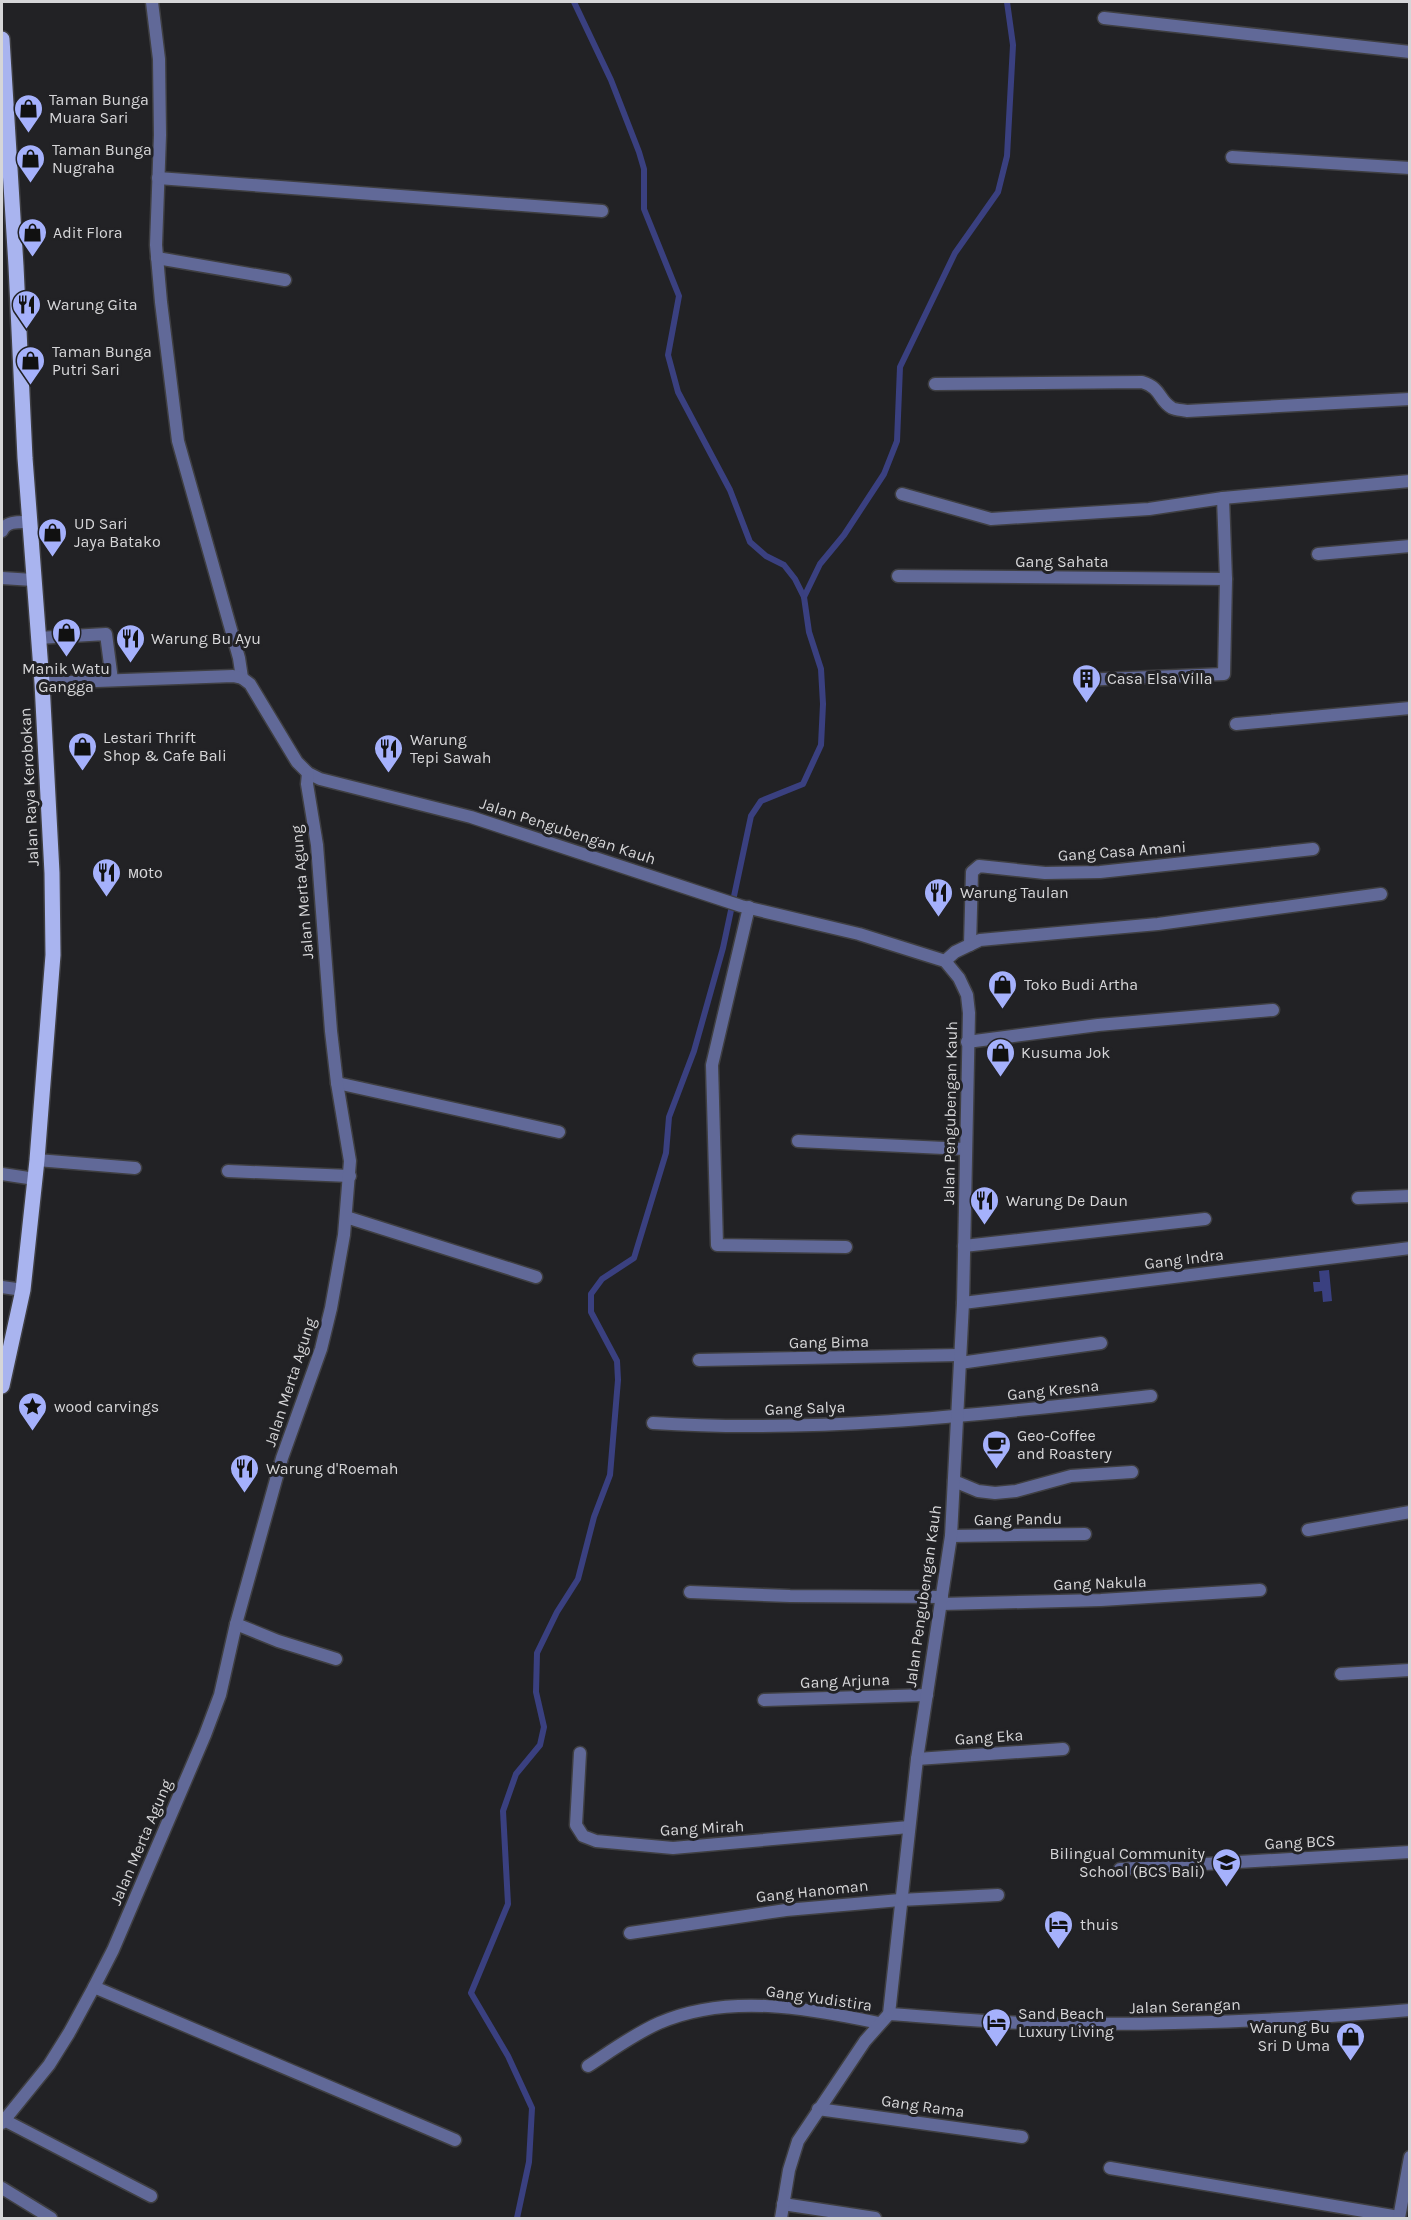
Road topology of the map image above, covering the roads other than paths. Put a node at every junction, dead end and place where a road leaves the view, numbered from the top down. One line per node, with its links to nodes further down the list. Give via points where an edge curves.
1 (152, 2): 8 (street, via 159,59)
2 (1104, 18): 4 (street)
3 (2, 48): 5 (main road, Jalan Raya Kerobokan)
4 (1410, 52)
5 (5, 130): 17 (main road, Jalan Raya Kerobokan)
6 (1232, 158): 7 (street)
7 (1410, 168)
8 (158, 178): 9 (street); 10 (street)
9 (602, 211)
10 (157, 258): 11 (street); 26 (street, via 178,441)
11 (285, 280)
12 (935, 384): 13 (street, via 1142,382 1158,390 1172,408 1187,411)
13 (1410, 399)
14 (1410, 481): 16 (street)
15 (902, 494): 16 (street, via 992,519 1149,509)
16 (1223, 498): 23 (street)
17 (29, 522): 18 (street, via 10,523); 24 (main road, Jalan Raya Kerobokan)
18 (2, 531)
19 (1410, 546): 20 (street)
20 (1318, 554)
21 (898, 576): 23 (street, Gang Sahata)
22 (2, 578): 24 (street)
23 (1226, 579): 28 (street, via 1224,674)
24 (33, 580): 25 (main road, Jalan Raya Kerobokan)
25 (38, 638): 27 (street, via 106,634); 29 (main road, Jalan Raya Kerobokan)
26 (242, 678): 27 (street); 32 (street, via 250,684 297,762)
27 (112, 680): 29 (street)
28 (1081, 680)
29 (42, 683): 44 (main road, Jalan Raya Kerobokan, via 53,955)
30 (1410, 708): 31 (street)
31 (1236, 724)
32 (308, 773): 35 (street, Jalan Pengubengan Kauh, via 471,817); 40 (street, Jalan Merta Agung)
33 (1312, 849): 36 (street, Gang Casa Amani, via 1100,873 1044,873 979,866 972,872)
34 (1381, 894): 36 (street, via 1158,924 980,940)
35 (745, 906): 37 (street, Jalan Pengubengan Kauh, via 859,934); 55 (street, via 712,1065 717,1245)
36 (970, 945): 37 (street)
37 (945, 961): 39 (street, Jalan Pengubengan Kauh, via 960,978 967,995)
38 (1273, 1010): 39 (street, via 1098,1025)
39 (967, 1042): 43 (street, Jalan Pengubengan Kauh)
40 (337, 1083): 41 (street); 48 (street, Jalan Merta Agung)
41 (559, 1132)
42 (798, 1141): 43 (street)
43 (965, 1149): 54 (street, Jalan Pengubengan Kauh)
44 (37, 1160): 45 (street); 49 (main road, Jalan Raya Kerobokan)
45 (135, 1168)
46 (228, 1171): 48 (street)
47 (2, 1174): 49 (street)
48 (350, 1176): 52 (street, Jalan Merta Agung)
49 (35, 1179): 59 (main road, Jalan Raya Kerobokan)
50 (1410, 1196): 51 (street)
51 (1358, 1198)
52 (346, 1217): 57 (street); 77 (street, Jalan Merta Agung, via 321,1349 282,1458)
53 (1204, 1219): 54 (street)
54 (964, 1246): 60 (street, Jalan Pengubengan Kauh)
55 (846, 1247)
56 (1410, 1248): 60 (street, Gang Indra)
57 (536, 1277)
58 (2, 1287): 59 (street)
59 (22, 1290): 64 (main road, Jalan Raya Kerobokan)
60 (963, 1303): 62 (street, Jalan Pengubengan Kauh)
61 (1101, 1343): 62 (street)
62 (960, 1359): 63 (street, Gang Bima); 66 (street, Jalan Pengubengan Kauh)
63 (699, 1360)
64 (2, 1386)
65 (1151, 1396): 66 (street, Gang Kresna)
66 (957, 1416): 67 (street, Gang Salya, via 818,1425 707,1427); 69 (street, Jalan Pengubengan Kauh)
67 (653, 1423)
68 (1132, 1472): 69 (street, via 1071,1476 995,1494)
69 (954, 1481): 73 (street, Jalan Pengubengan Kauh)
70 (1410, 1512): 71 (street)
71 (1308, 1530)
72 (1085, 1534): 73 (street, Gang Pandu)
73 (951, 1536): 76 (street, Jalan Pengubengan Kauh)
74 (1260, 1590): 76 (street, Gang Nakula, via 1101,1600)
75 (690, 1592): 76 (street, Gang Nakula)
76 (941, 1600): 81 (street, Jalan Pengubengan Kauh)
77 (236, 1624): 78 (street); 92 (street, Jalan Merta Agung, via 220,1695 205,1736)
78 (336, 1659)
79 (1410, 1670): 80 (street)
80 (1341, 1674)
81 (927, 1695): 82 (street, Gang Arjuna); 85 (street, Jalan Pengubengan Kauh)
82 (764, 1700)
83 (1063, 1749): 85 (street, Gang Eka)
84 (580, 1753): 86 (street, Gang Mirah, via 576,1825 583,1836 596,1841 690,1847)
85 (917, 1759): 86 (street, Jalan Pengubengan Kauh)
86 (909, 1827): 90 (street, Jalan Pengubengan Kauh)
87 (1410, 1852): 88 (street, Gang BCS)
88 (1120, 1869)
89 (998, 1895): 90 (street, Gang Hanoman)
90 (900, 1900): 91 (street, Gang Hanoman, via 740,1915); 94 (street, Jalan Pengubengan Kauh)
91 (630, 1932)
92 (94, 1987): 98 (street, Jalan Merta Agung, via 48,2065); 100 (street)
93 (1410, 2010): 94 (street, Jalan Serangan, via 1296,2019 1139,2024 1024,2023)
94 (889, 2014): 95 (street)
95 (879, 2023): 96 (street, Gang Yudistira, via 769,2006 724,2007 658,2023); 97 (street)
96 (588, 2066)
97 (818, 2109): 99 (street, Gang Rama); 105 (street, via 793,2153)
98 (3, 2121): 104 (street)
99 (1022, 2137)
100 (455, 2140)
101 (1410, 2157): 109 (street)
102 (1110, 2168): 109 (street)
103 (2, 2188): 106 (street)
104 (151, 2196)
105 (783, 2204): 107 (street); 108 (street)
106 (51, 2218)
107 (781, 2218)
108 (875, 2218)
109 (1399, 2218)

